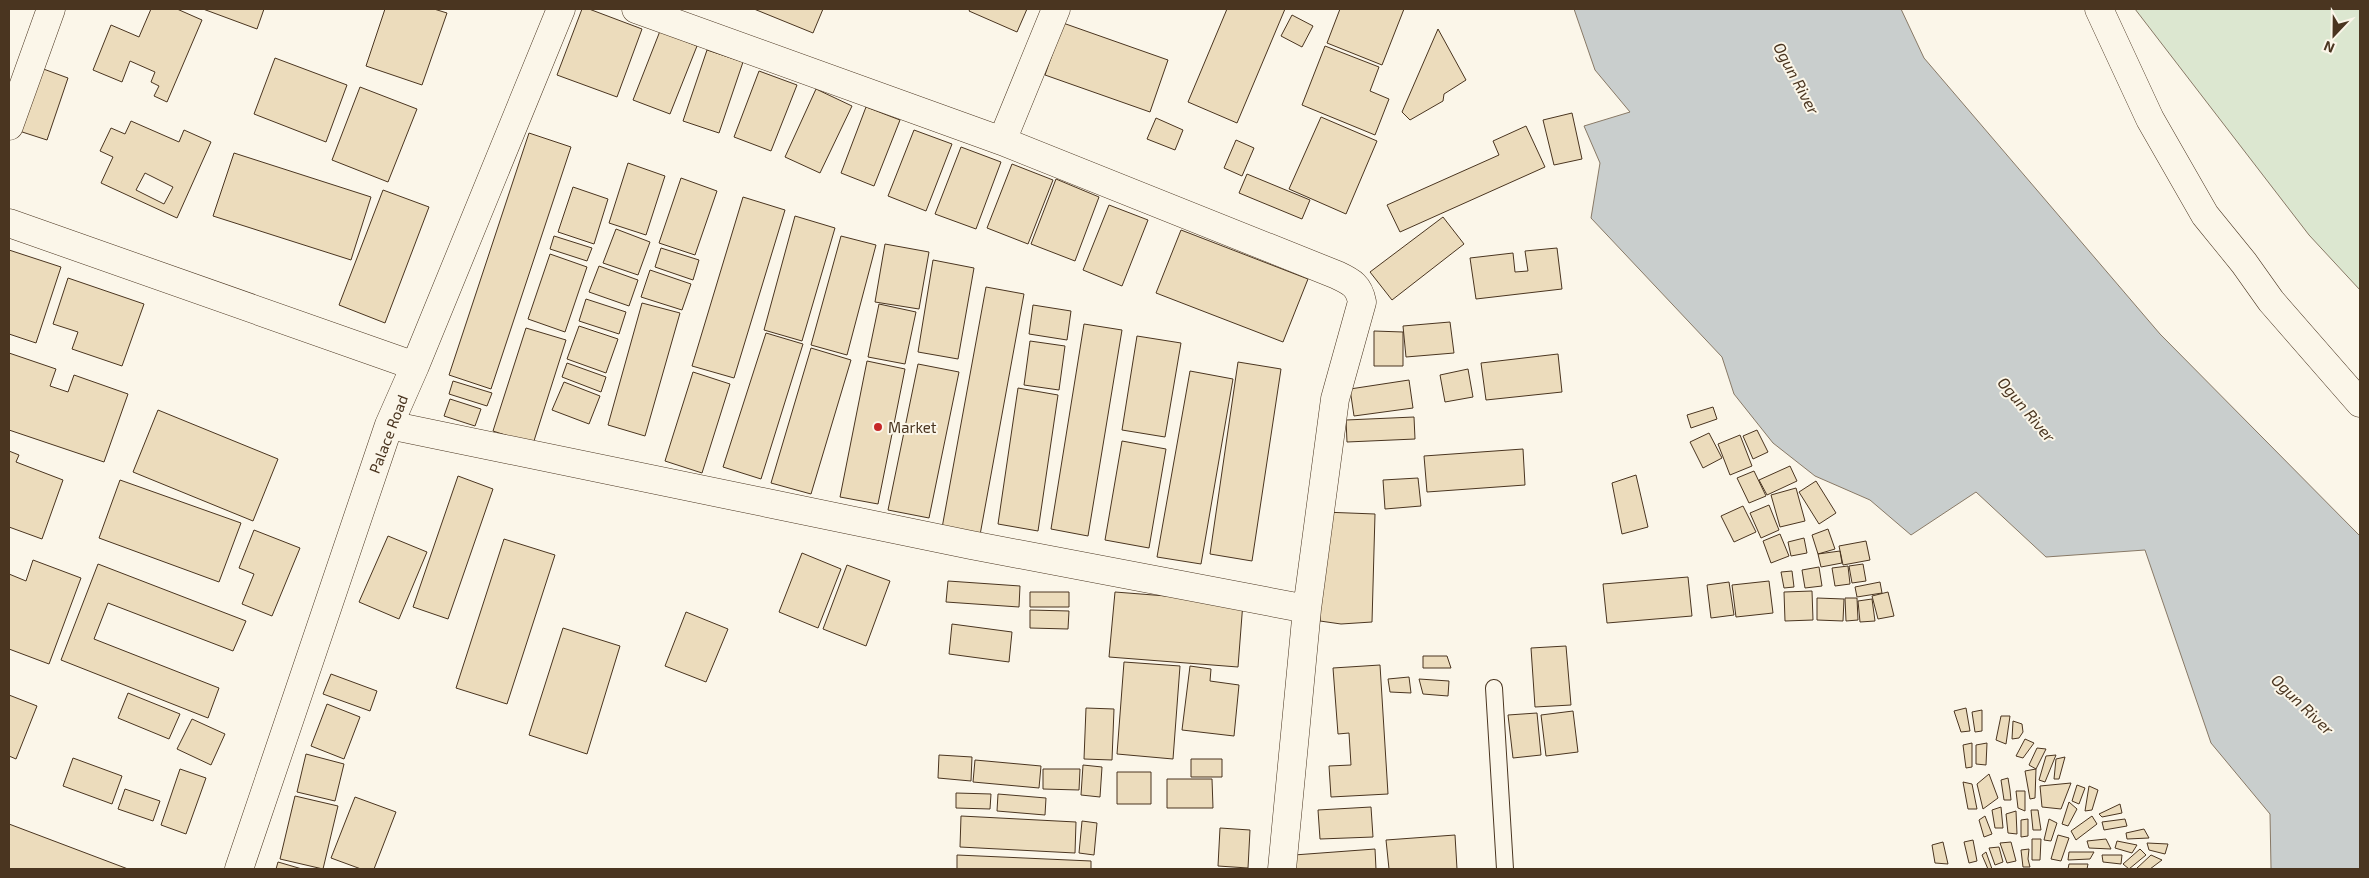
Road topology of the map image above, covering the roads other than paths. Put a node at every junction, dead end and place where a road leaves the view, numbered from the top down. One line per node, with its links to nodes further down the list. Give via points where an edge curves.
1 (51, 9): 6 (street)
2 (561, 9): 9 (street, Palace Road)
3 (636, 9): 7 (street)
4 (1056, 9): 7 (street)
5 (2099, 9): 10 (street, via 2150,119 2205,215 2270,301)
6 (9, 126)
7 (1002, 141): 12 (street, via 1337,275 1360,290 1362,302 1335,400)
8 (9, 223): 9 (street)
9 (415, 366): 11 (street, Palace Road)
10 (2360, 403)
11 (389, 425): 12 (street, via 970,545); 14 (street, Palace Road)
12 (1307, 609): 15 (street)
13 (1494, 688): 16 (lane)
14 (239, 869)
15 (1282, 869)
16 (1505, 869)

